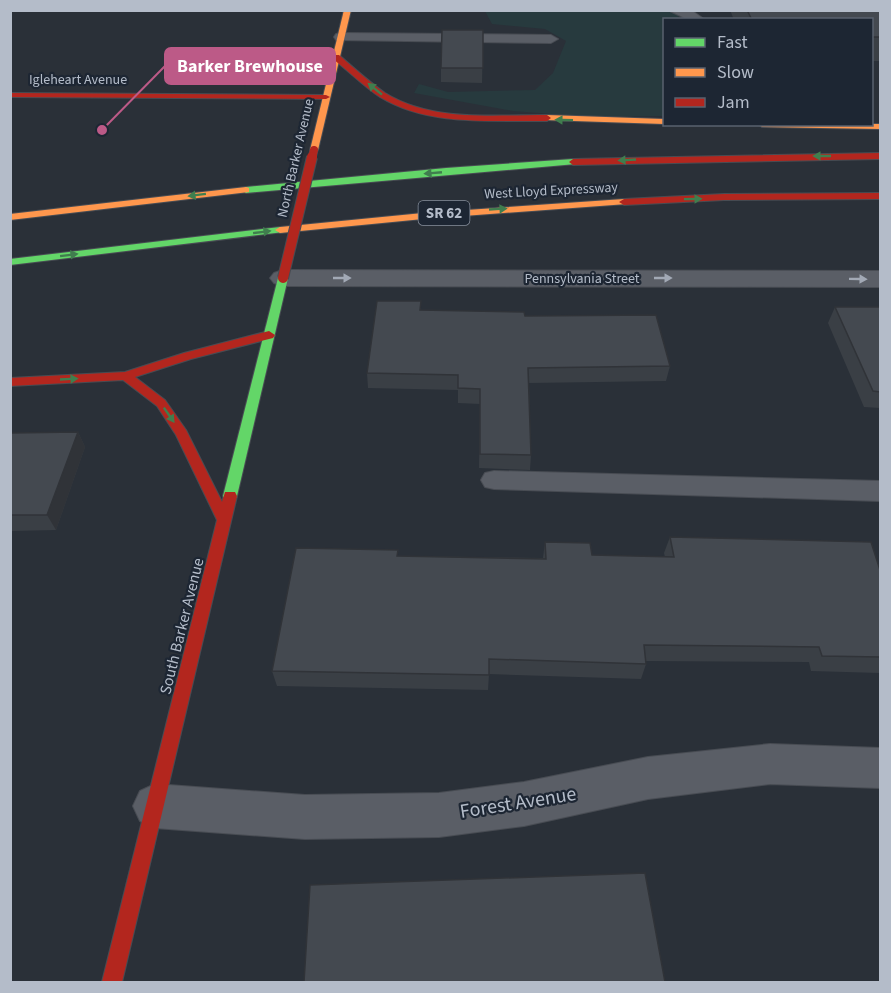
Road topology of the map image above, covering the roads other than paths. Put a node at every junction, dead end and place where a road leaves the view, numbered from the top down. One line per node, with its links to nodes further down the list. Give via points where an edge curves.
1 (348, 10): 4 (main road, North Barker Avenue)
2 (674, 10): 3 (lane)
3 (694, 18)
4 (341, 37): 5 (lane); 6 (main road, North Barker Avenue)
5 (551, 39)
6 (336, 57): 8 (main road, North Barker Avenue); 9 (main road, one-way to 6, via 438,115 383,95)
7 (10, 95): 8 (main road, Igleheart Avenue)
8 (326, 97): 16 (main road, North Barker Avenue, bridge)
9 (663, 122)
10 (821, 126): 11 (main road)
11 (880, 128)
12 (880, 156): 14 (main road, West Lloyd Expressway, one-way to 14, via 639,159 507,166 245,189)
13 (880, 196): 15 (main road, West Lloyd Expressway / SR 62, one-way to 13, via 326,224 476,211 674,199)
14 (10, 217)
15 (10, 262)
16 (283, 278): 17 (street, Pennsylvania Street, one-way to 17); 18 (main road, South Barker Avenue)
17 (880, 279)
18 (269, 335): 19 (main road); 23 (main road, South Barker Avenue)
19 (126, 376): 20 (main road, one-way to 19); 23 (main road, one-way to 23, via 161,403 182,434)
20 (10, 382)
21 (494, 480): 22 (lane)
22 (880, 491)
23 (224, 520): 25 (main road, South Barker Avenue)
24 (880, 768): 25 (street, Forest Avenue, via 770,764 648,778 524,804 439,815 305,817)
25 (155, 806): 26 (main road, South Barker Avenue)
26 (112, 982)

